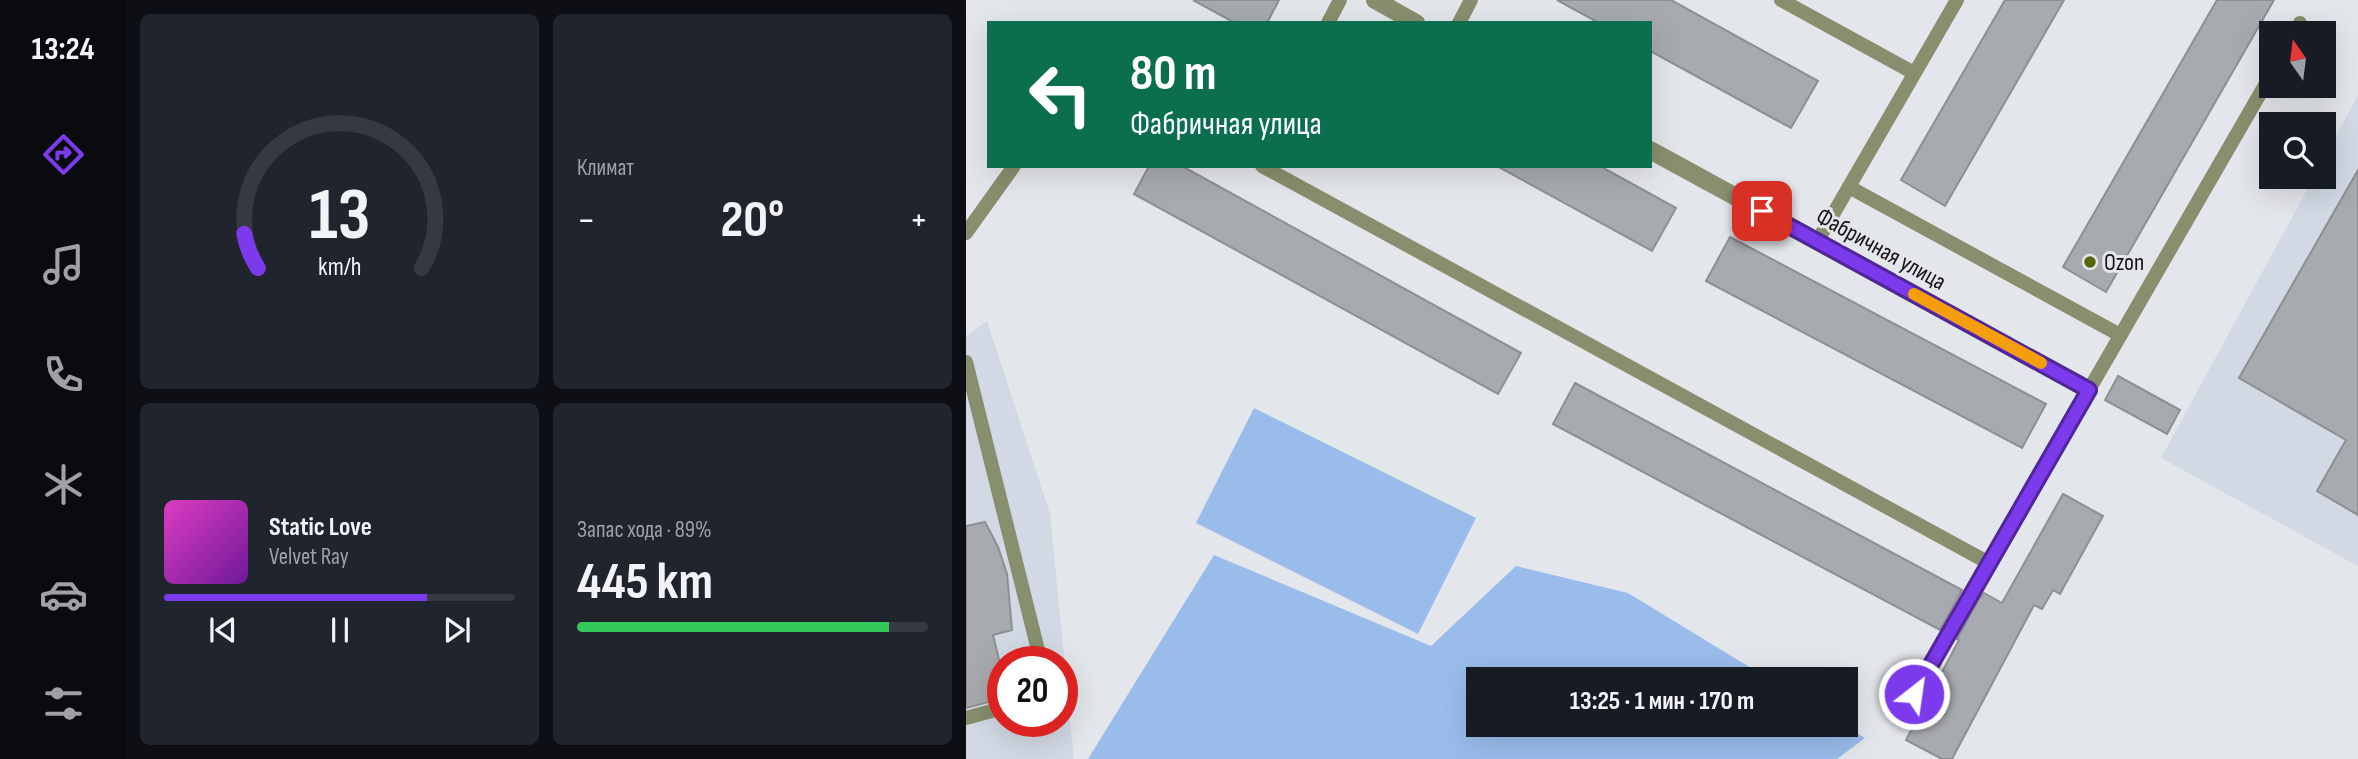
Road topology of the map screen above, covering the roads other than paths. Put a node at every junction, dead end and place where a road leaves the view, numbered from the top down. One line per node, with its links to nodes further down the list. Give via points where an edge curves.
1 (1340, 0): 6 (lane)
2 (1375, 0): 7 (street)
3 (1471, 0): 8 (lane)
4 (1781, 0): 9 (lane)
5 (1956, 0): 9 (lane)
6 (1329, 21)
7 (1412, 21)
8 (1460, 21)
9 (1914, 73): 14 (lane)
10 (2259, 95): 17 (lane)
11 (1652, 151): 16 (street, Фабричная улица)
12 (1013, 168): 15 (lane)
13 (1266, 168): 20 (lane)
14 (1849, 187): 16 (lane); 17 (lane)
15 (966, 233)
16 (1818, 242): 19 (street, Фабричная улица)
17 (2120, 335): 19 (lane)
18 (966, 362): 21 (lane)
19 (2089, 390): 20 (lane)
20 (1989, 563): 23 (lane)
21 (1037, 646)
22 (987, 712): 24 (lane)
23 (1901, 717)
24 (966, 718)

